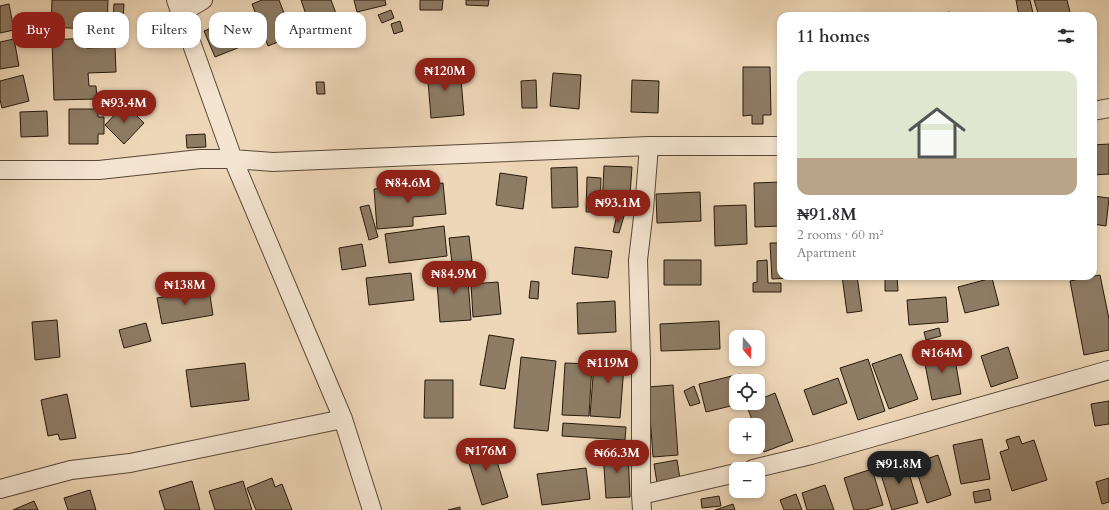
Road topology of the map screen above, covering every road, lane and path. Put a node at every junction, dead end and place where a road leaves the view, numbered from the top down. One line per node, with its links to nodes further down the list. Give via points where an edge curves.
1 (203, 0): 2 (street)
2 (178, 7): 7 (street)
3 (1109, 108): 4 (street)
4 (1097, 110)
5 (648, 146): 6 (street); 7 (street, via 273,162); 14 (street, via 638,260)
6 (777, 146)
7 (233, 159): 8 (street, via 200,159 99,170); 10 (street)
8 (0, 170)
9 (1109, 370): 11 (street)
10 (343, 418): 13 (street, via 130,463 71,470); 15 (street)
11 (765, 466)
12 (729, 475): 14 (street)
13 (0, 489)
14 (642, 503)
15 (372, 510)

